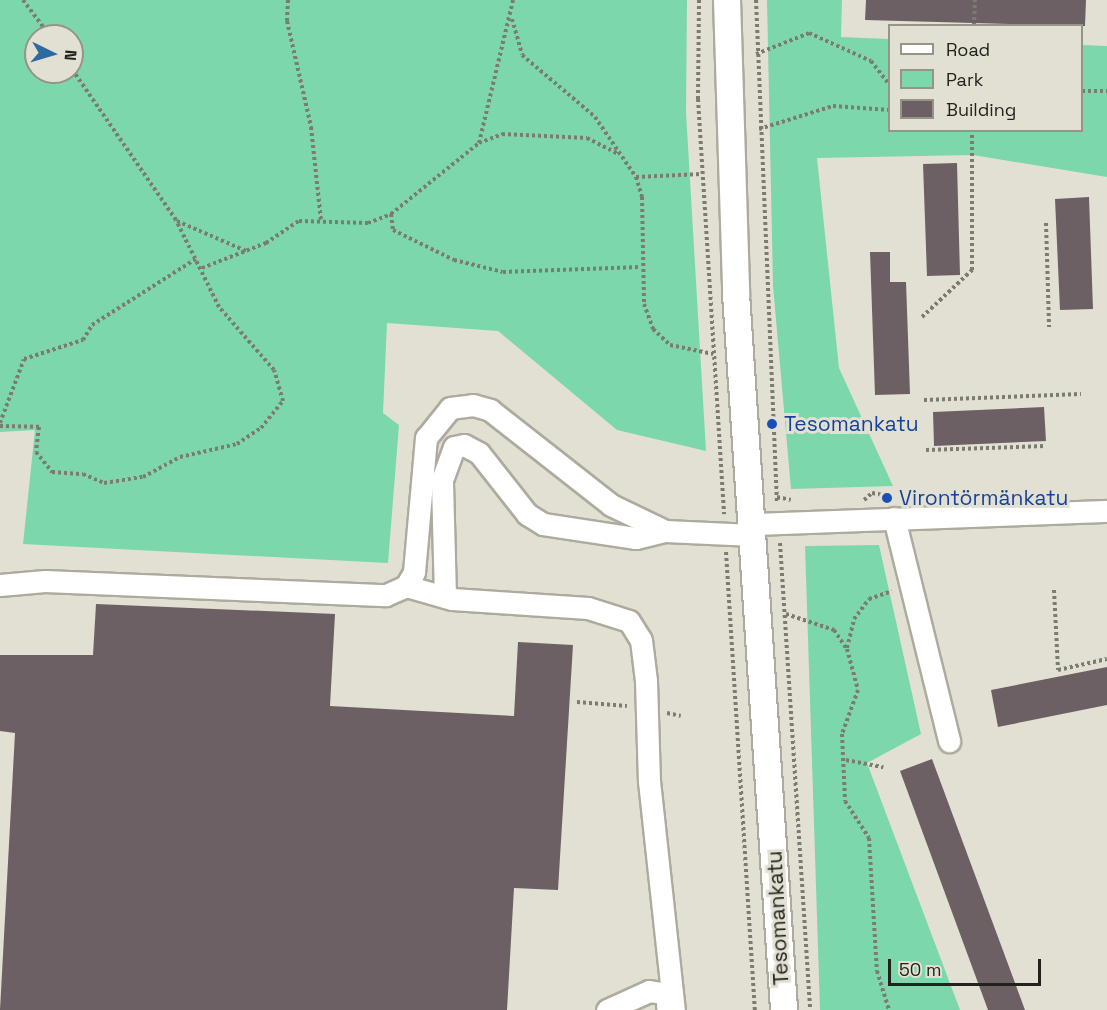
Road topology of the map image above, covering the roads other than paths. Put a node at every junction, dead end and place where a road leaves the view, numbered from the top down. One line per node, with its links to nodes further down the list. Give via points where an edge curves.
1 (727, 0): 4 (main road, Tesomankatu, via 727,121)
2 (1107, 511): 3 (street)
3 (894, 518): 4 (street); 9 (street)
4 (752, 529): 5 (street, via 725,534); 12 (main road, Tesomankatu)
5 (665, 531): 7 (street, via 572,480 490,410 473,405 450,408 426,438 414,572); 8 (street, via 636,538 543,524 527,514 479,453 454,447 442,480 440,512)
6 (0, 585): 7 (street, via 45,581 358,597)
7 (406, 586): 8 (street)
8 (446, 597): 10 (street, via 612,613 629,621 641,640)
9 (949, 741)
10 (670, 1005): 11 (street, via 649,991)
11 (607, 1010)
12 (784, 1010)

